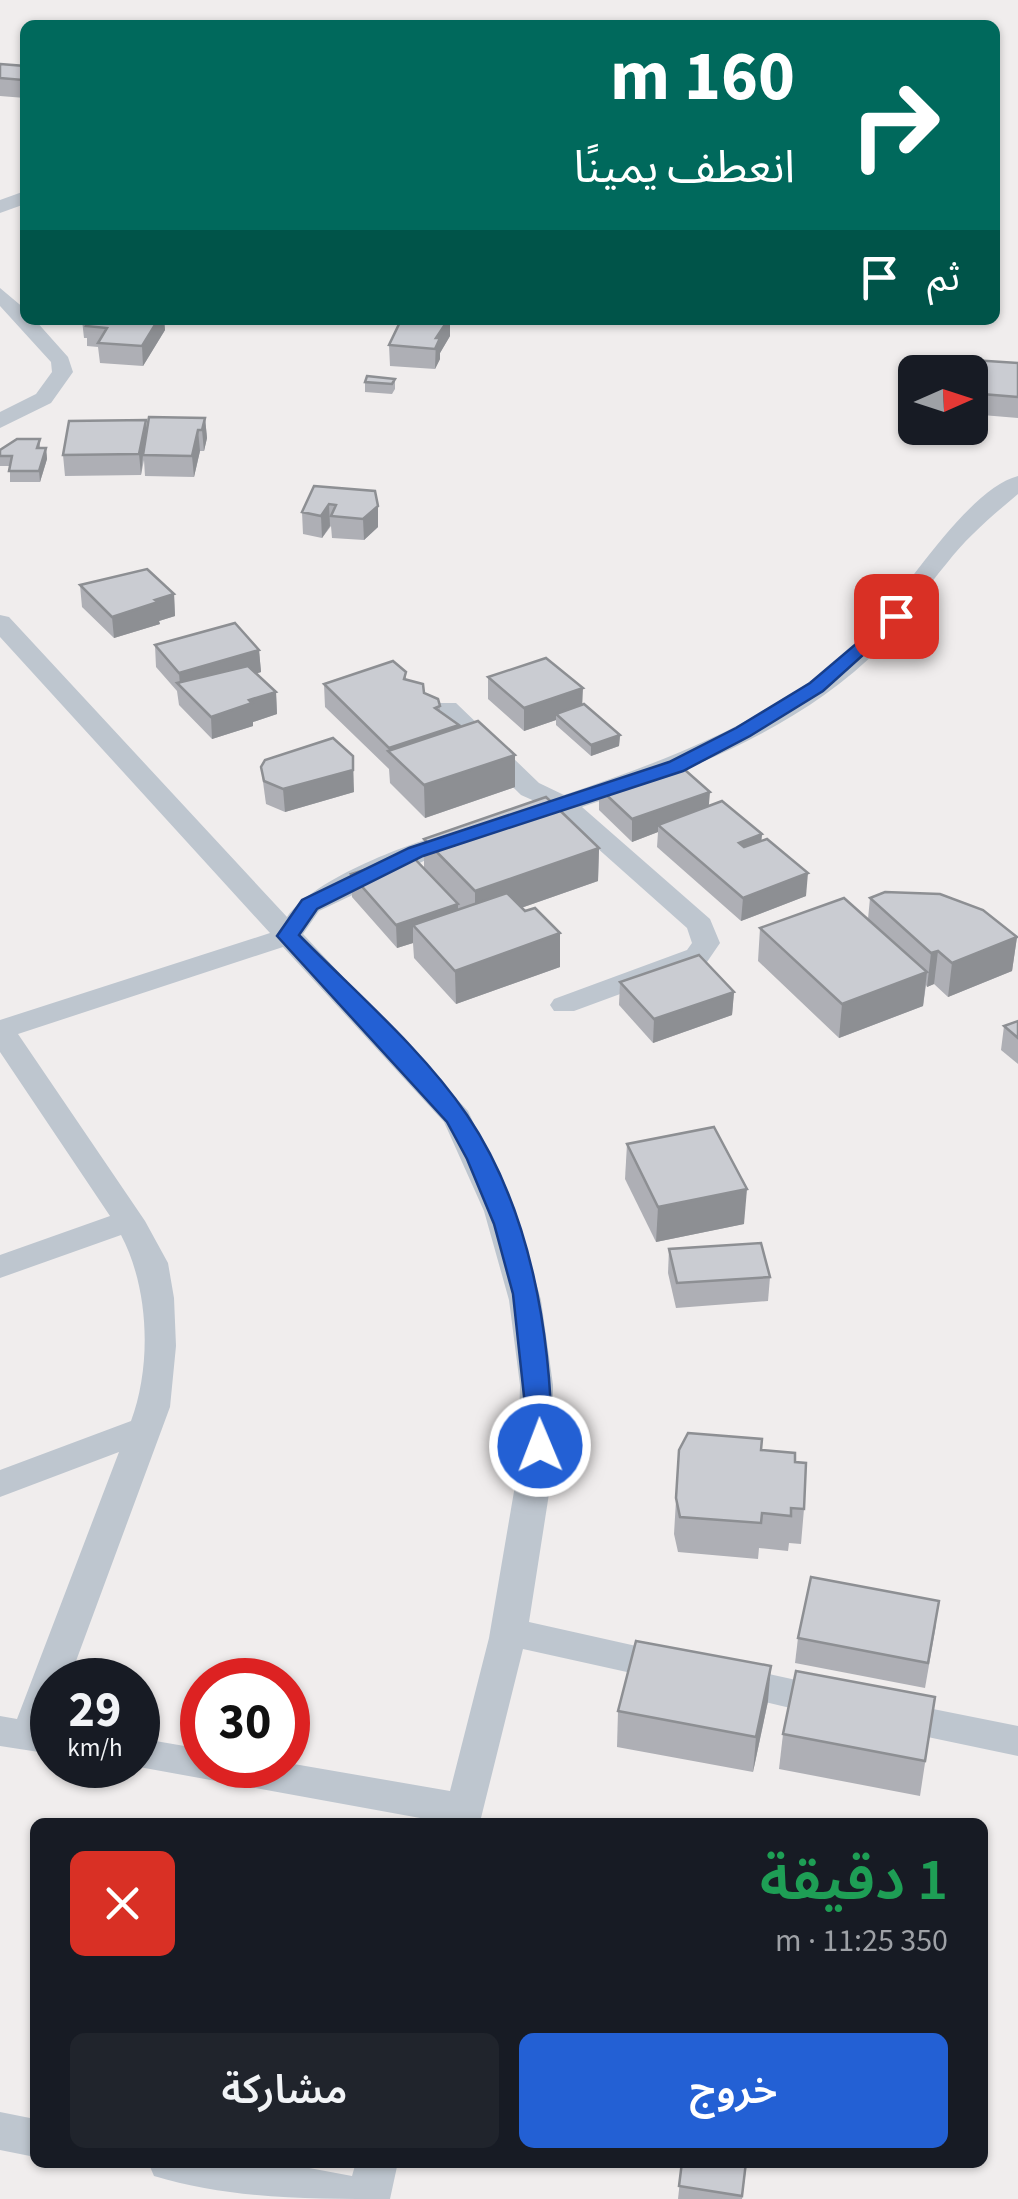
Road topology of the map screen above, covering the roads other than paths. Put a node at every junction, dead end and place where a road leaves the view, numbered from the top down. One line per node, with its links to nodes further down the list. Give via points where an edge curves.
1 (0, 294): 2 (street)
2 (20, 316)
3 (28, 325): 4 (street, via 65,374 51,392)
4 (0, 421)
5 (1018, 483): 8 (street, via 950,544 869,645 816,687 676,766)
6 (0, 622): 9 (street)
7 (447, 708): 8 (street, via 530,790)
8 (564, 805): 9 (street, via 416,852 309,905); 10 (street, via 700,925 706,943 696,956)
9 (288, 936): 11 (street, via 0,1030); 15 (street, via 457,1118 514,1246 534,1342 540,1446)
10 (564, 1005)
11 (129, 1220): 12 (street); 13 (street, via 152,1263 158,1298 160,1346)
12 (0, 1267)
13 (146, 1429): 14 (street); 16 (street)
14 (0, 1484)
15 (509, 1632): 17 (street); 19 (street)
16 (27, 1735)
17 (1018, 1741)
18 (310, 1786): 19 (street)
19 (463, 1816)
20 (0, 2131): 21 (street)
21 (30, 2137)
22 (201, 2168): 24 (street)
23 (375, 2168): 24 (street)
24 (367, 2199)

